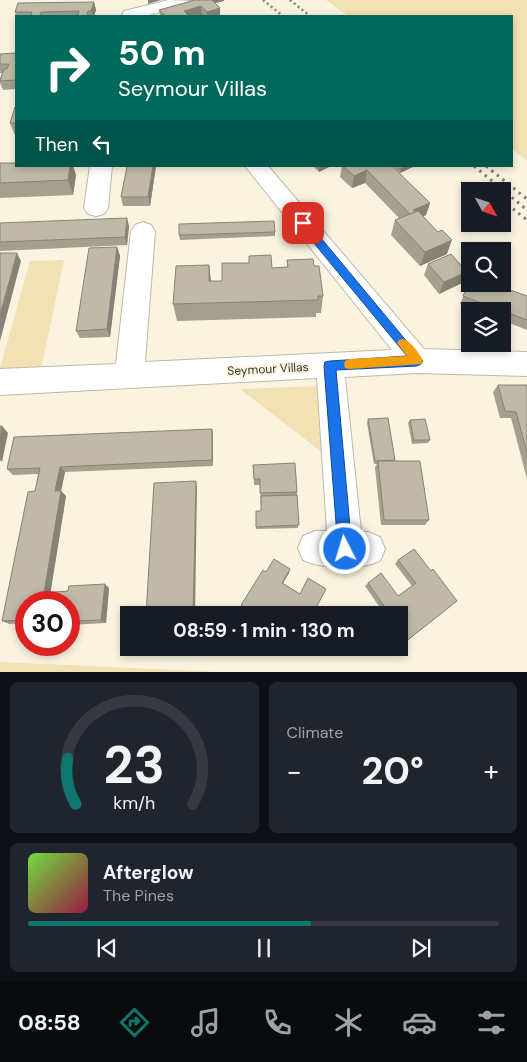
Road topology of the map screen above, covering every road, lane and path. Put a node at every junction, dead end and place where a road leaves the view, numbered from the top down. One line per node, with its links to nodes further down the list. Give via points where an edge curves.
1 (118, 0): 3 (street)
2 (184, 1): 4 (street)
3 (129, 15)
4 (134, 15)
5 (101, 167): 7 (street)
6 (257, 167): 9 (street)
7 (96, 208)
8 (143, 231): 12 (street)
9 (417, 361): 10 (street, Seymour Villas); 11 (street, Seymour Villas)
10 (527, 364)
11 (330, 366): 12 (street, Seymour Villas); 14 (street)
12 (129, 376): 13 (street, Seymour Villas)
13 (0, 382)
14 (343, 549)

